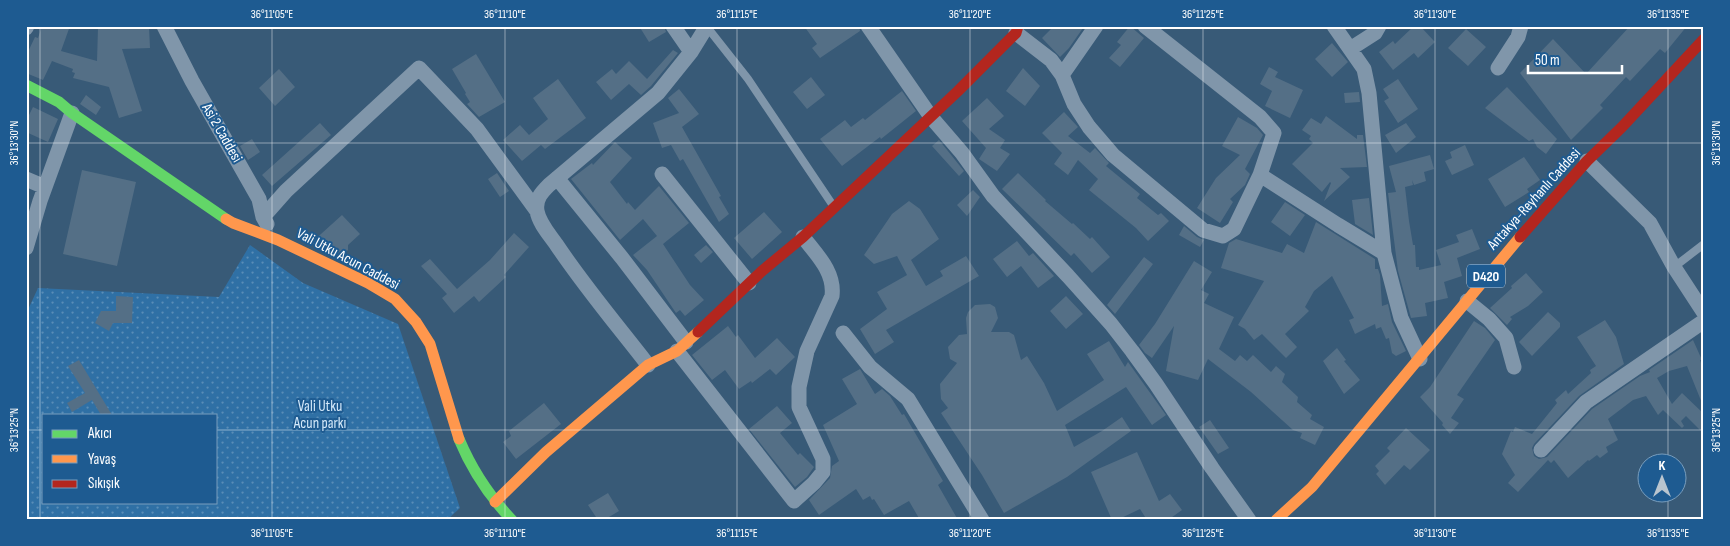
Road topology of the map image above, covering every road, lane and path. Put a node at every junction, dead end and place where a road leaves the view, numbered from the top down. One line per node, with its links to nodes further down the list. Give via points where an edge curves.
1 (164, 26): 27 (street, Asi 2 Caddesi, via 259,199)
2 (673, 26): 13 (street)
3 (868, 26): 18 (street)
4 (1096, 26): 15 (street)
5 (1145, 26): 21 (street, via 1260,117 1274,134)
6 (1334, 26): 12 (street)
7 (1379, 26): 12 (street, via 1375,33)
8 (1521, 26): 14 (street, via 1518,37)
9 (707, 27): 13 (street); 25 (lane, via 748,79)
10 (1017, 30): 15 (street, via 1051,60); 18 (street)
11 (1704, 39): 19 (street, Antakya-Reyhanlı Caddesi / D420)
12 (1350, 49): 32 (street, via 1364,68 1369,93)
13 (691, 52): 22 (street, via 658,93)
14 (1498, 68)
15 (1062, 75): 21 (street, via 1074,104 1113,155 1203,230 1223,236 1234,229)
16 (26, 85): 17 (street, Vali Utku Acun Caddesi, via 59,102)
17 (72, 113): 24 (street); 29 (street, Vali Utku Acun Caddesi, via 233,223)
18 (931, 117): 25 (street); 47 (street, via 994,196 1111,324)
19 (1587, 161): 33 (street, via 1650,222); 35 (street, Antakya-Reyhanlı Caddesi / D420)
20 (662, 174): 34 (street)
21 (1260, 175): 32 (street)
22 (557, 178): 26 (street, via 540,195); 39 (street, via 622,258)
23 (26, 179): 24 (street)
24 (45, 187): 31 (street)
25 (835, 207): 28 (street)
26 (537, 211): 27 (street, via 477,129 419,68 286,191); 41 (street, via 542,224 572,267)
27 (263, 217): 29 (street, Asi 2 Caddesi)
28 (803, 238): 34 (street); 39 (street, via 826,266 833,287 807,351 799,387 799,407 823,459 823,472 794,501)
29 (278, 240): 44 (street, Vali Utku Acun Caddesi, via 368,283 395,300 416,322 430,344 469,463)
30 (1704, 244): 33 (lane)
31 (26, 248)
32 (1384, 253): 40 (street, via 1401,318)
33 (1674, 267): 36 (street)
34 (750, 283): 39 (street)
35 (1467, 301): 40 (street, Antakya-Reyhanlı Caddesi / D420); 42 (street, via 1506,338)
36 (1704, 313)
37 (1704, 321): 43 (street, via 1586,402)
38 (843, 333): 46 (street, via 870,367 908,399)
39 (681, 347): 41 (street)
40 (1420, 359): 48 (street, Antakya-Reyhanlı Caddesi / D420, via 1312,487)
41 (648, 365): 44 (street, via 546,452)
42 (1514, 367)
43 (1541, 450)
44 (495, 502): 45 (street, Vali Utku Acun Caddesi)
45 (512, 520)
46 (982, 520)
47 (1250, 520)
48 (1276, 520)

